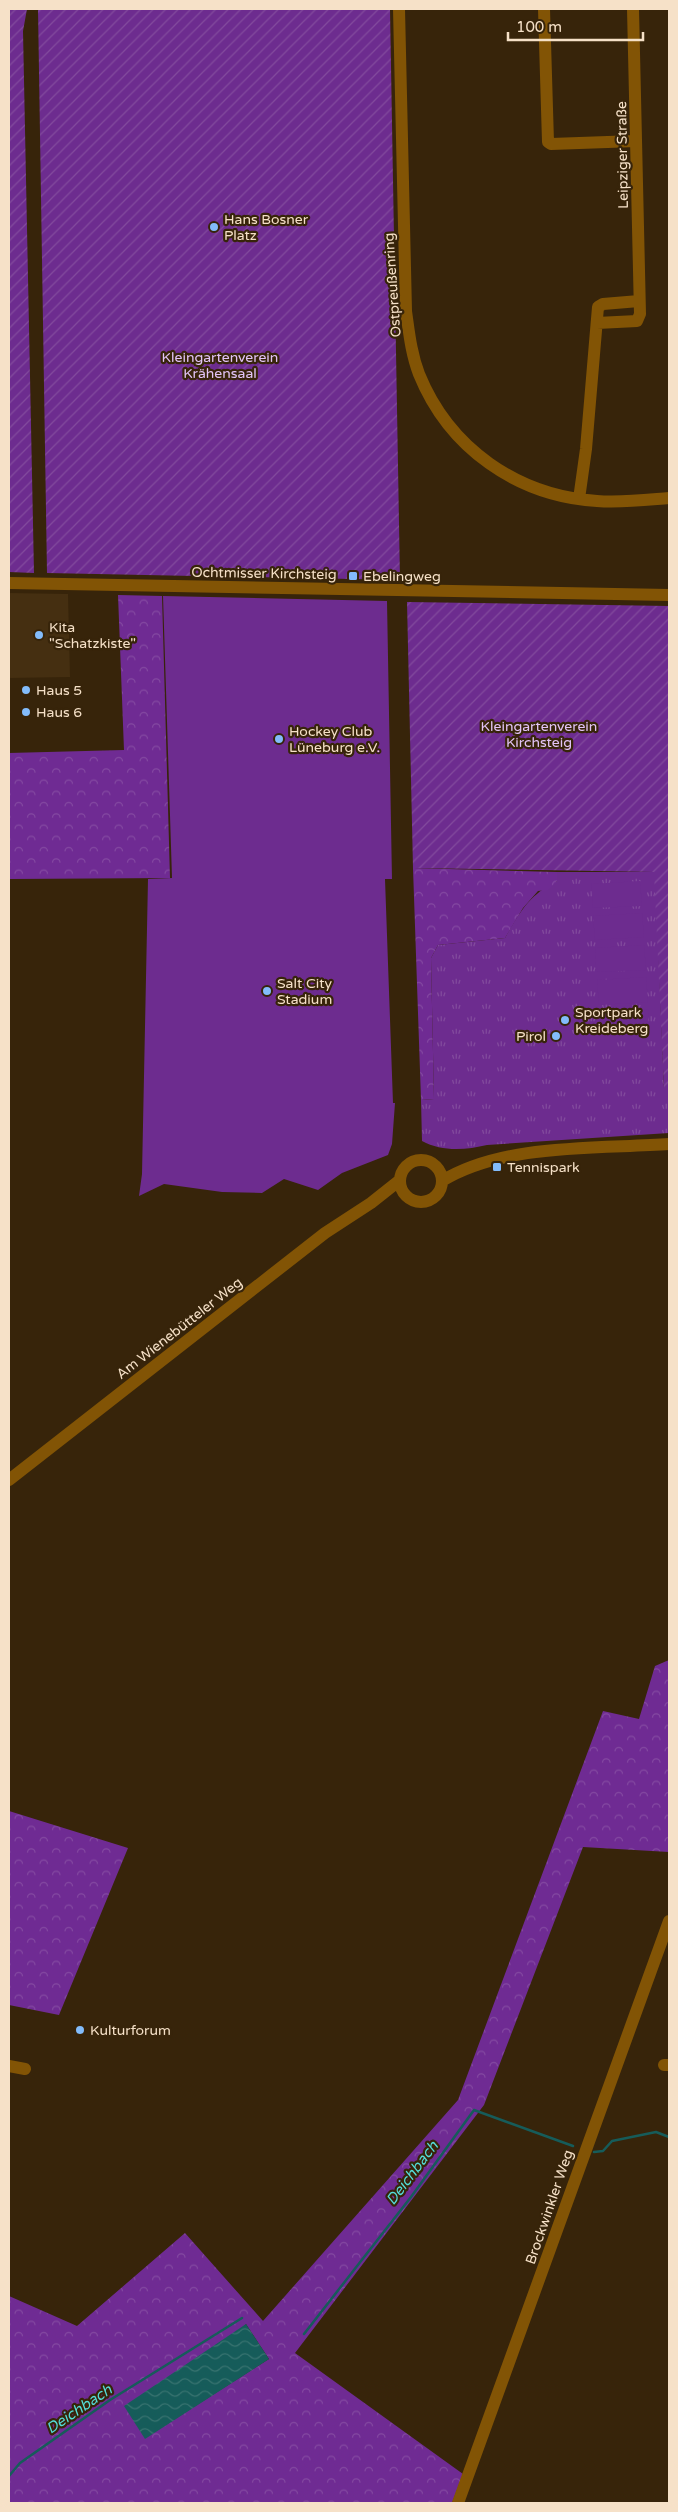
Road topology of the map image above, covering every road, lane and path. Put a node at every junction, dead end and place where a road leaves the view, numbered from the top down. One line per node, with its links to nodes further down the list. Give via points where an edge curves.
1 (399, 9): 8 (street, Ostpreußenring, via 404,286 411,347 419,374 456,435 489,465 535,489)
2 (544, 9): 4 (street, via 548,142)
3 (633, 9): 4 (street, Leipziger Straße)
4 (636, 141): 5 (street, Leipziger Straße)
5 (640, 301): 6 (street, via 600,305); 6 (street, Leipziger Straße, via 637,321)
6 (597, 324): 8 (street)
7 (669, 498): 8 (street, Ostpreußenring, via 613,502)
8 (579, 499)
9 (9, 583): 10 (street, Ochtmisser Kirchsteig)
10 (669, 596)
11 (669, 1144): 12 (street, Am Wienebütteler Weg, via 540,1152)
12 (475, 1164): 13 (street, Am Wienebütteler Weg); 15 (street, Am Wienebütteler Weg)
13 (436, 1167): 14 (street, Am Wienebütteler Weg, via 425,1160 412,1162 405,1167); 15 (street)
14 (400, 1180): 16 (street); 17 (street, Am Wienebütteler Weg)
15 (442, 1181): 16 (street, Am Wienebütteler Weg, via 439,1192 430,1200 416,1202)
16 (405, 1195): 17 (street, Am Wienebütteler Weg)
17 (371, 1203): 18 (street, Am Wienebütteler Weg, via 325,1232)
18 (9, 1480)
19 (669, 1921): 22 (street, Brockwinkler Weg)
20 (9, 2066): 21 (street)
21 (25, 2069)
22 (458, 2503)

